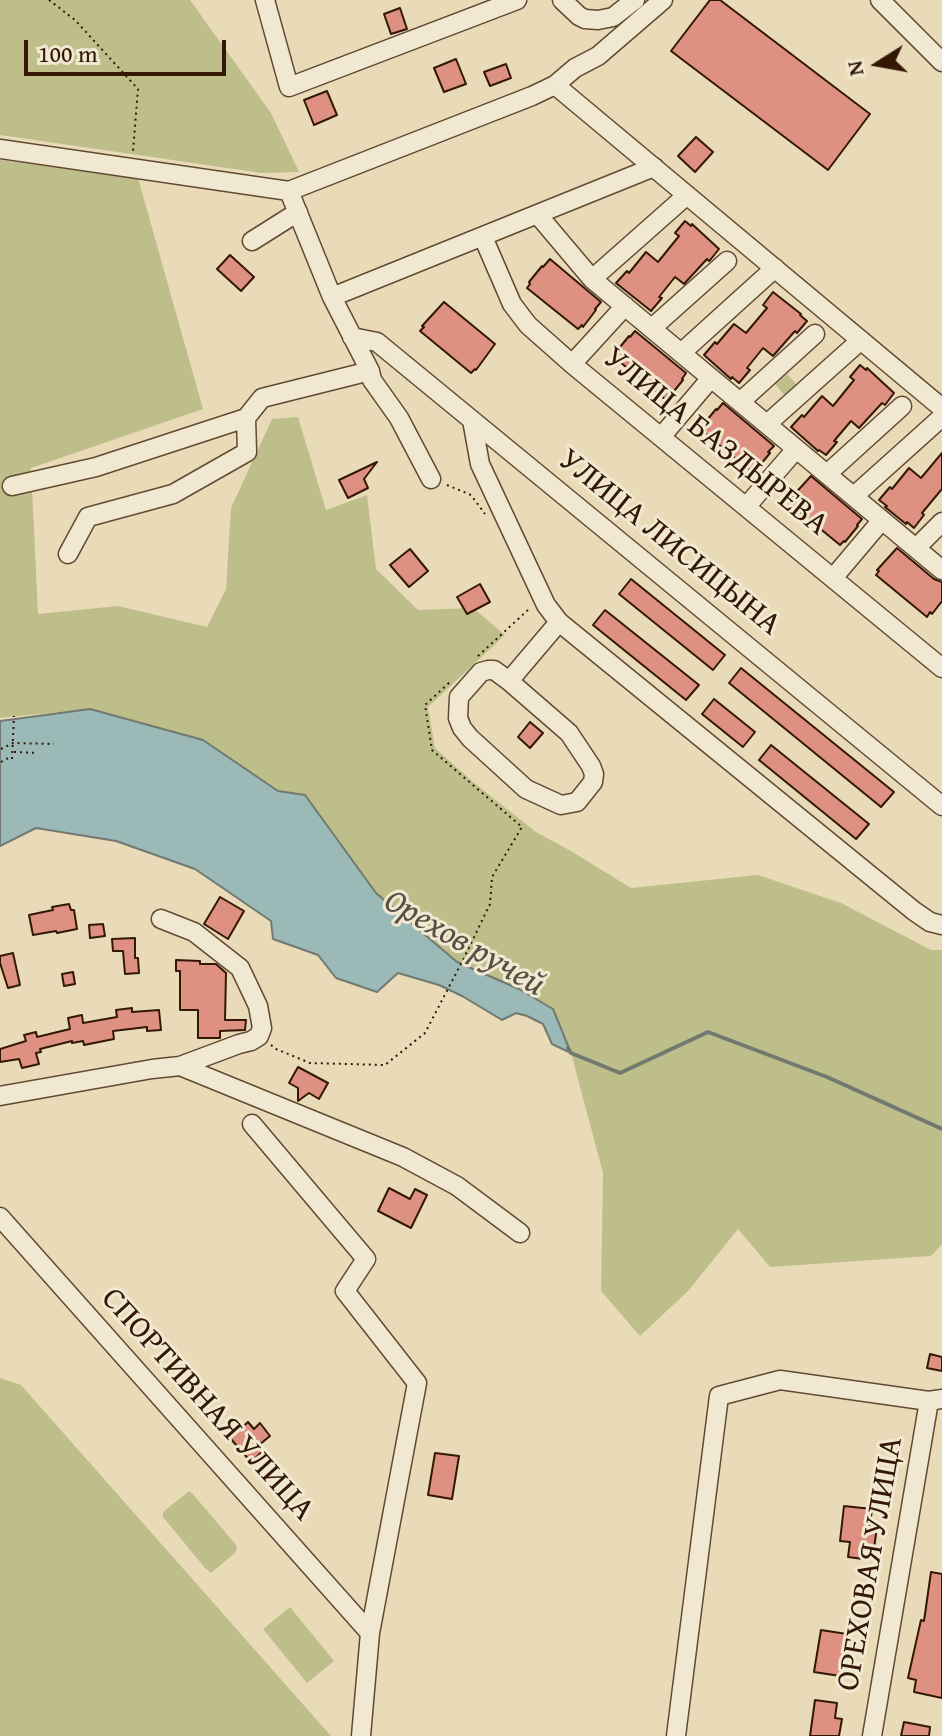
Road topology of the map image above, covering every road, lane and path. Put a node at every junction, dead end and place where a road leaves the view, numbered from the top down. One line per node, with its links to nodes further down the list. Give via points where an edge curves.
1 (49, 0): 12 (path, via 75,20 138,89)
2 (265, 0): 3 (street, via 289,87)
3 (517, 0)
4 (562, 0): 5 (street, via 579,16 598,20 613,17)
5 (635, 0)
6 (663, 0): 9 (street)
7 (880, 0): 8 (street)
8 (942, 62)
9 (555, 85): 11 (street); 13 (street)
10 (0, 149): 12 (street)
11 (654, 167): 14 (street); 16 (street)
12 (131, 168): 13 (street)
13 (289, 191): 15 (street)
14 (687, 195): 20 (street); 21 (street)
15 (298, 212): 18 (street); 22 (street)
16 (538, 215): 17 (street); 21 (street)
17 (483, 237): 22 (street); 29 (street, УЛИЦА БАЗДЫРЕВА, via 512,304)
18 (252, 241)
19 (727, 261): 24 (street)
20 (775, 268): 27 (street); 28 (street)
21 (592, 279): 23 (street)
22 (332, 297): 26 (street)
23 (625, 306): 24 (street); 29 (street)
24 (652, 328): 28 (street)
25 (815, 334): 32 (street)
26 (352, 337): 30 (street); 37 (street, УЛИЦА ЛИСИЦЫНА, via 377,342)
27 (861, 340): 34 (street); 38 (street)
28 (681, 353): 31 (street)
29 (572, 364): 39 (street, УЛИЦА БАЗДЫРЕВА)
30 (370, 371): 36 (street, via 262,398); 42 (street)
31 (711, 378): 32 (street); 39 (street)
32 (740, 402): 38 (street)
33 (902, 406): 41 (street)
34 (942, 408)
35 (942, 417): 44 (street)
36 (246, 418): 43 (street, via 96,467); 50 (street, via 247,452 173,494 88,517)
37 (472, 420): 54 (street, via 480,464 546,605); 66 (street, УЛИЦА ЛИСИЦЫНА)
38 (767, 424): 40 (street)
39 (661, 437): 45 (street, УЛИЦА БАЗДЫРЕВА)
40 (796, 449): 41 (street); 45 (street)
41 (827, 474): 44 (street)
42 (431, 479): 46 (path, via 471,495)
43 (12, 486)
44 (854, 496): 47 (street)
45 (746, 507): 52 (street, УЛИЦА БАЗДЫРЕВА)
46 (486, 516)
47 (882, 520): 49 (street); 52 (street)
48 (942, 522): 49 (street)
49 (916, 548): 51 (street)
50 (68, 554)
51 (942, 569)
52 (833, 578): 56 (street, УЛИЦА БАЗДЫРЕВА)
53 (531, 608): 55 (path)
54 (559, 622): 57 (street); 68 (street, via 914,911)
55 (472, 662)
56 (942, 668)
57 (509, 681): 57 (street, via 494,670 481,672 459,697 462,728 526,789 561,805 577,802 593,782 591,766 569,733)
58 (448, 683): 69 (path, via 425,705 432,750 522,827 492,877 490,904 425,1033 385,1065 310,1063)
59 (14, 716): 60 (path)
60 (13, 743): 61 (path); 62 (path); 64 (path)
61 (54, 744)
62 (1, 749)
63 (38, 753): 64 (path)
64 (12, 756): 65 (path)
65 (1, 762)
66 (942, 806)
67 (161, 919): 69 (street, via 194,932 240,968 258,1006)
68 (942, 925)
69 (259, 1036): 70 (street)
70 (180, 1066): 71 (street); 74 (street, via 403,1157 457,1186)
71 (0, 1096)
72 (252, 1124): 76 (street, via 366,1259 345,1291 417,1383)
73 (0, 1217): 76 (street, СПОРТИВНАЯ УЛИЦА)
74 (520, 1233)
75 (936, 1400): 78 (street, via 780,1380 719,1396); 79 (street, ОРЕХОВАЯ УЛИЦА)
76 (370, 1633): 77 (street)
77 (361, 1736)
78 (676, 1736)
79 (872, 1736)

